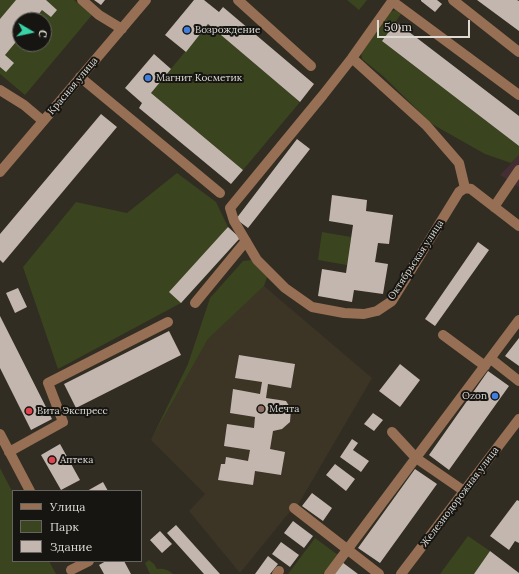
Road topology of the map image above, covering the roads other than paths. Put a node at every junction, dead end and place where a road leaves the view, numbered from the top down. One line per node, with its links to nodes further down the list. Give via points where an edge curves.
1 (82, 0): 6 (street, via 99,15)
2 (146, 0): 6 (street, Красная улица)
3 (238, 0): 9 (street)
4 (393, 0): 8 (street, Октябрьская улица); 12 (street, Октябрьская улица)
5 (453, 0): 7 (street)
6 (122, 29): 10 (street, Красная улица)
7 (519, 52)
8 (352, 58): 16 (street, via 426,125 459,163); 20 (street, Октябрьская улица, via 230,208 234,221)
9 (311, 66)
10 (80, 77): 13 (street, Красная улица); 17 (street)
11 (0, 90): 13 (street)
12 (519, 95)
13 (43, 121): 15 (street, Красная улица)
14 (519, 170): 18 (street)
15 (0, 172)
16 (465, 188): 18 (street, via 471,189); 20 (street, Октябрьская улица, via 459,192 392,301 377,311 364,314 344,313 312,307 285,288 257,260)
17 (220, 193)
18 (494, 207): 19 (street)
19 (519, 226)
20 (246, 241): 21 (street)
21 (195, 303)
22 (519, 320): 25 (street)
23 (168, 322): 30 (street, via 48,383 63,422)
24 (443, 335): 25 (street)
25 (488, 362): 26 (street); 31 (street)
26 (519, 381)
27 (519, 419): 33 (street, Железнодорожная улица)
28 (392, 432): 31 (street)
29 (0, 434): 30 (street)
30 (9, 452): 32 (street)
31 (416, 458): 33 (street); 35 (street)
32 (29, 490)
33 (464, 491): 38 (street, Железнодорожная улица)
34 (294, 508): 35 (street)
35 (348, 550): 39 (street); 40 (street)
36 (85, 562): 37 (street)
37 (70, 568)
38 (403, 573)
39 (329, 574)
40 (379, 574)

